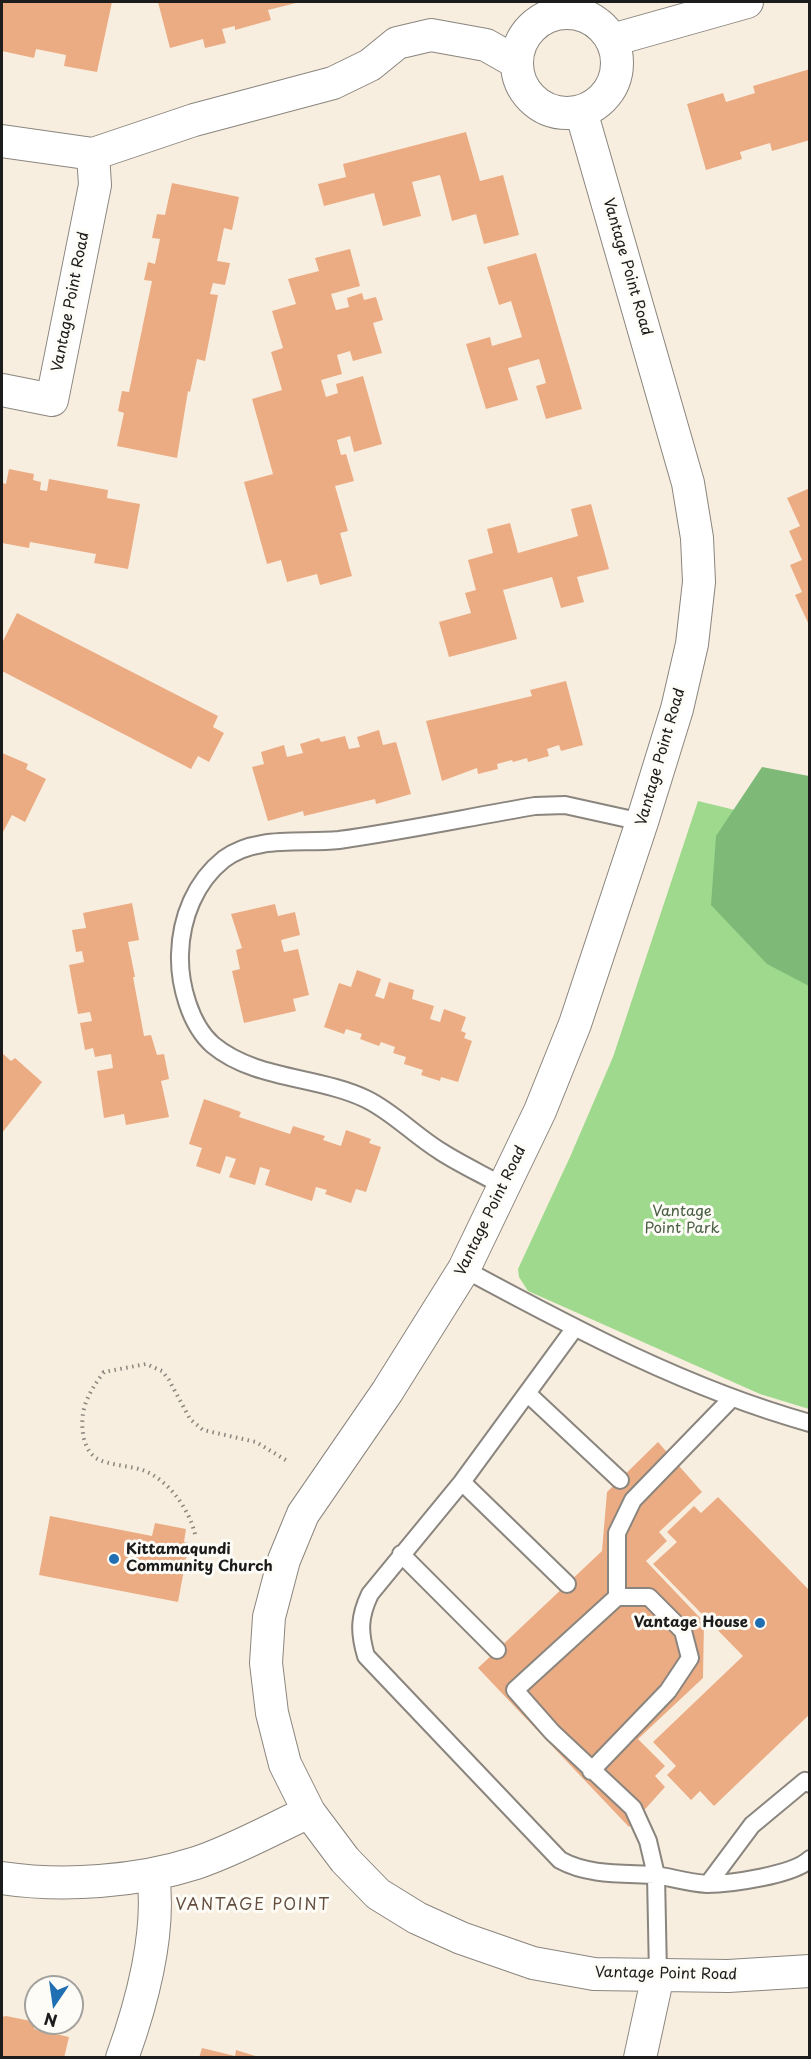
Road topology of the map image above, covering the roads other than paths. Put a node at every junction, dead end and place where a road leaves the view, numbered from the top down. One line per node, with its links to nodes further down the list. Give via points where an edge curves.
1 (747, 2): 2 (street)
2 (612, 40): 3 (street, via 604,28 578,13 555,13 535,23 521,41); 4 (street, via 618,67 613,84 602,99)
3 (516, 62): 4 (street, via 522,86 538,105 557,112); 6 (street, via 486,45 431,35 397,43 370,65 333,84 194,120)
4 (581, 111): 8 (street, Vantage Point Road, via 673,424 697,538 699,582 692,644)
5 (2, 141): 6 (street)
6 (93, 154): 7 (street, Vantage Point Road, via 95,185 52,400)
7 (2, 390)
8 (642, 822): 9 (street, Vantage Point Road, via 575,1024 540,1111); 9 (lane, via 565,805 535,806 337,840 255,845 225,858 199,885 187,912 180,962 191,1015 211,1044 252,1066 367,1099 440,1151)
9 (503, 1186): 10 (street, Vantage Point Road)
10 (464, 1269): 11 (lane); 23 (street, Vantage Point Road, via 387,1392 303,1514 284,1560 269,1617 266,1663 272,1713 285,1764)
11 (574, 1329): 12 (lane); 13 (lane)
12 (527, 1393): 15 (lane); 16 (lane)
13 (732, 1398): 14 (lane); 19 (lane, via 633,1500 617,1533)
14 (810, 1423)
15 (620, 1480)
16 (462, 1482): 17 (lane); 18 (lane)
17 (401, 1554): 20 (lane); 26 (lane, via 369,1594 360,1614 360,1636 366,1656 560,1860 588,1871)
18 (567, 1584)
19 (616, 1597): 21 (lane, via 515,1690); 21 (lane, via 649,1596 683,1631 690,1658 668,1691)
20 (497, 1650)
21 (591, 1770): 26 (lane, via 633,1808 648,1841)
22 (810, 1784): 28 (lane, via 805,1781 752,1825)
23 (309, 1812): 25 (street, via 197,1863); 30 (street, Vantage Point Road, via 345,1860 378,1894 417,1918 533,1963 594,1974)
24 (810, 1859): 28 (lane, via 803,1865 766,1876)
25 (153, 1874): 27 (street, via 101,1880); 31 (street, via 157,1903 149,1958)
26 (656, 1875): 28 (lane); 30 (lane)
27 (2, 1878)
28 (708, 1884)
29 (810, 1971): 30 (street, Vantage Point Road)
30 (658, 1975): 32 (street)
31 (122, 2058)
32 (640, 2058)

